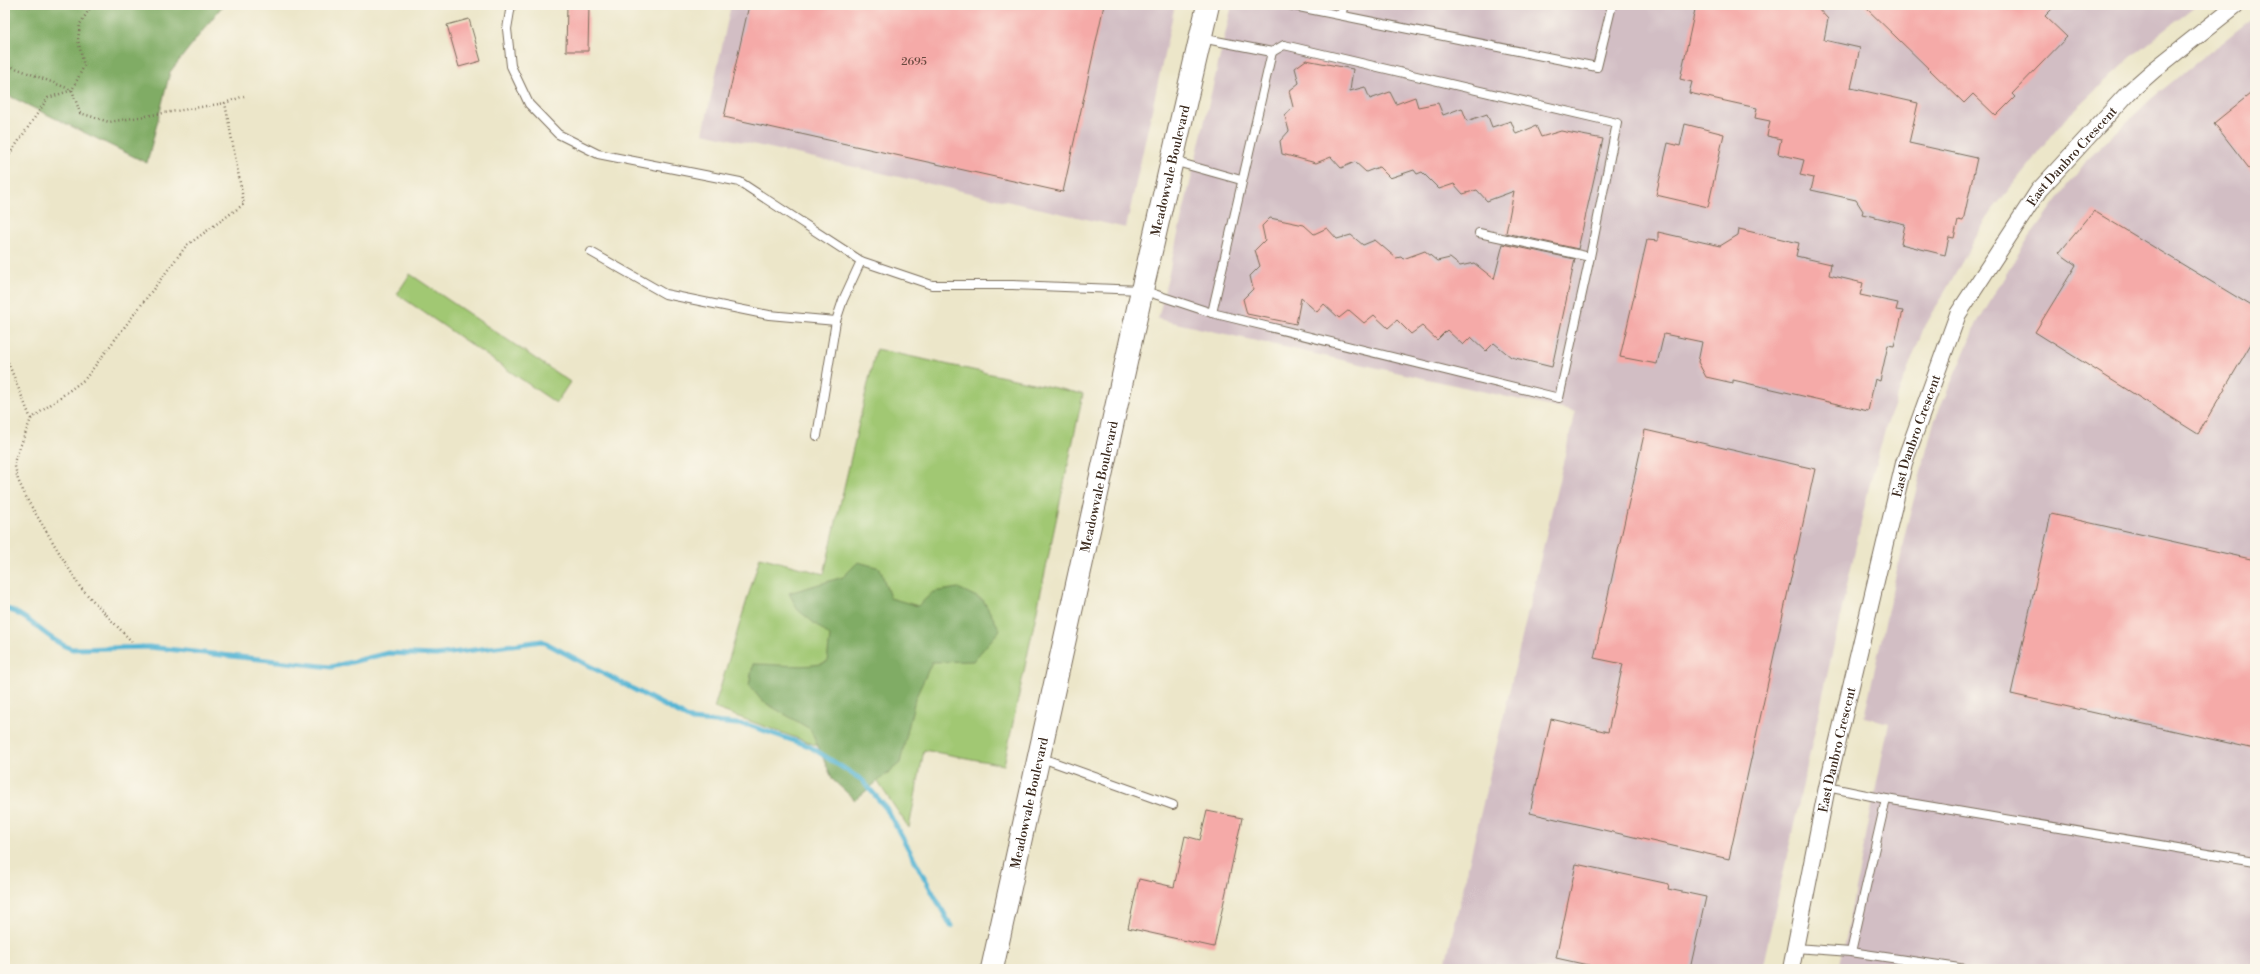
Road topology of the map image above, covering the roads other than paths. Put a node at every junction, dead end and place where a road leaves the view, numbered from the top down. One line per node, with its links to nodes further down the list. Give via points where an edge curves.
1 (511, 5): 15 (lane, via 507,29 511,66 529,104 558,134 598,154 740,182)
2 (1208, 5): 8 (main road, Meadowvale Boulevard)
3 (1289, 5): 7 (lane)
4 (1344, 5): 7 (lane)
5 (1612, 5): 7 (lane, via 1597,67)
6 (2236, 5): 21 (street, East Danbro Crescent, via 2129,92 2039,190 1958,314 1904,463)
7 (1341, 16)
8 (1201, 38): 9 (lane); 10 (main road, Meadowvale Boulevard)
9 (1272, 52): 11 (lane); 14 (lane, via 1284,45 1617,123)
10 (1172, 161): 11 (lane); 16 (main road, Meadowvale Boulevard)
11 (1242, 180): 17 (lane)
12 (1479, 233): 14 (lane)
13 (591, 252): 18 (lane, via 665,294 769,315)
14 (1590, 258): 17 (lane, via 1559,398)
15 (861, 261): 16 (lane, via 932,285); 18 (lane)
16 (1142, 290): 17 (lane); 20 (main road, Meadowvale Boulevard)
17 (1212, 313)
18 (836, 321): 19 (lane)
19 (817, 436)
20 (1039, 756): 23 (lane); 27 (main road, Meadowvale Boulevard)
21 (1827, 787): 22 (lane); 25 (street, East Danbro Crescent)
22 (1886, 799): 24 (lane); 26 (lane)
23 (1173, 805)
24 (2255, 861)
25 (1795, 948): 26 (lane); 28 (street, East Danbro Crescent)
26 (1851, 952): 29 (lane)
27 (992, 969)
28 (1791, 969)
29 (1966, 969)

